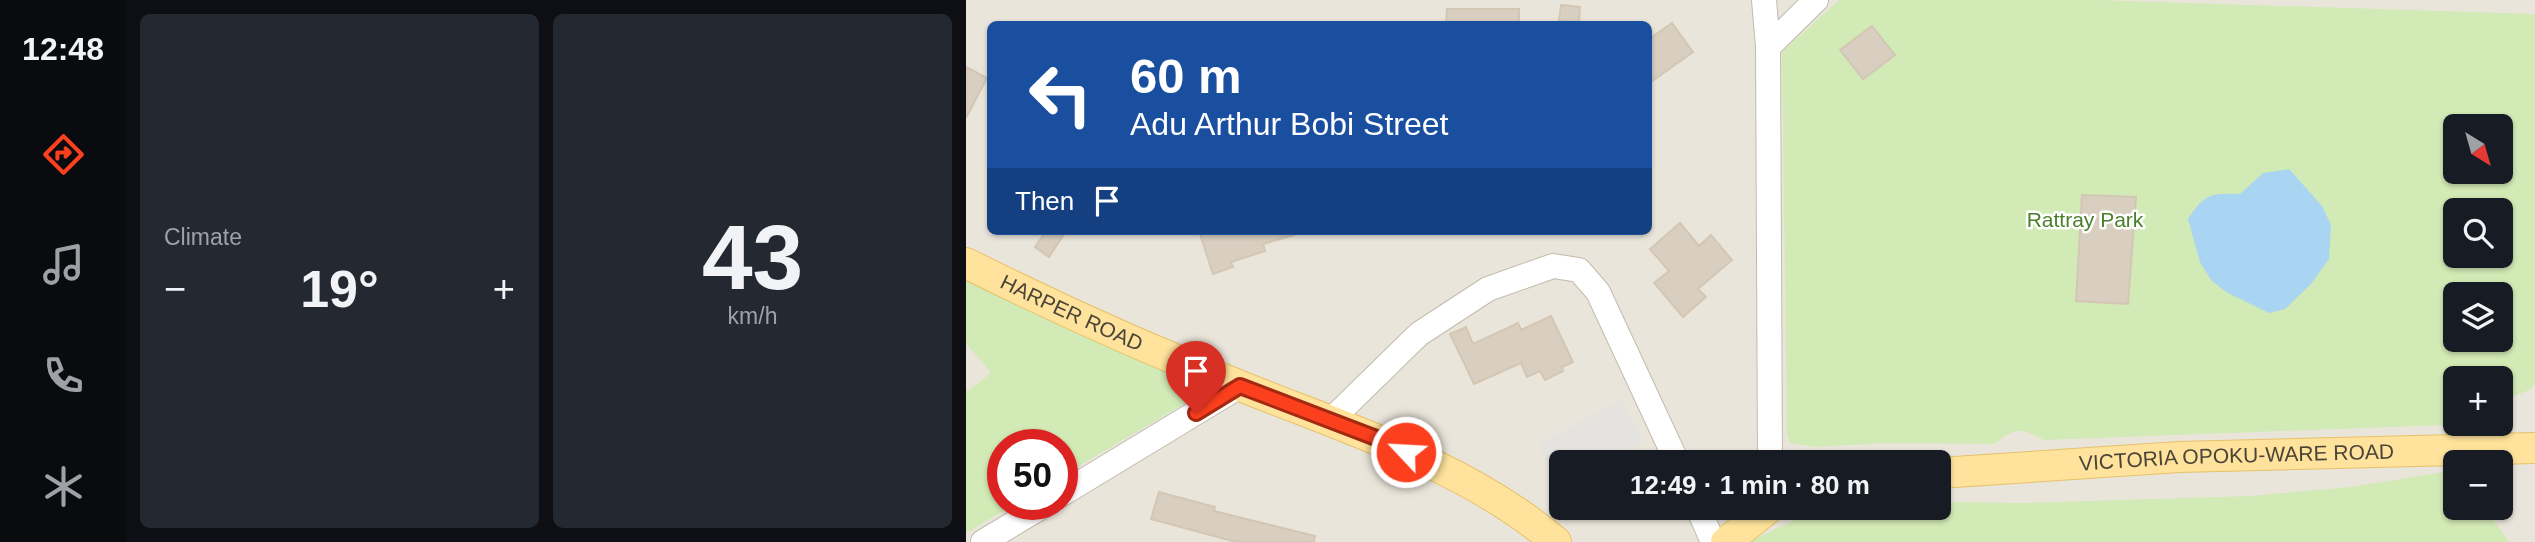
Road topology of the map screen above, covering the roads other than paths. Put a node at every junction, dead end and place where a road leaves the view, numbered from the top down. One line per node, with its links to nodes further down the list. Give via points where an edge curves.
1 (1764, 0): 3 (street)
2 (1816, 0): 3 (street)
3 (1768, 47): 9 (street)
4 (966, 263): 5 (main road, HARPER ROAD)
5 (1240, 386): 6 (main road, HARPER ROAD); 11 (street)
6 (1330, 421): 8 (street, via 1419,334 1488,289 1553,266 1578,271 1598,292); 16 (main road, HARPER ROAD, via 1384,441 1473,485)
7 (2535, 448): 10 (main road, VICTORIA OPOKU-WARE ROAD, via 2179,457)
8 (1671, 450)
9 (1770, 450)
10 (1951, 472)
11 (1078, 484)
12 (1019, 520): 15 (street)
13 (1703, 520): 17 (street)
14 (1754, 520): 18 (main road)
15 (983, 542)
16 (1556, 542)
17 (1713, 542)
18 (1726, 542)

